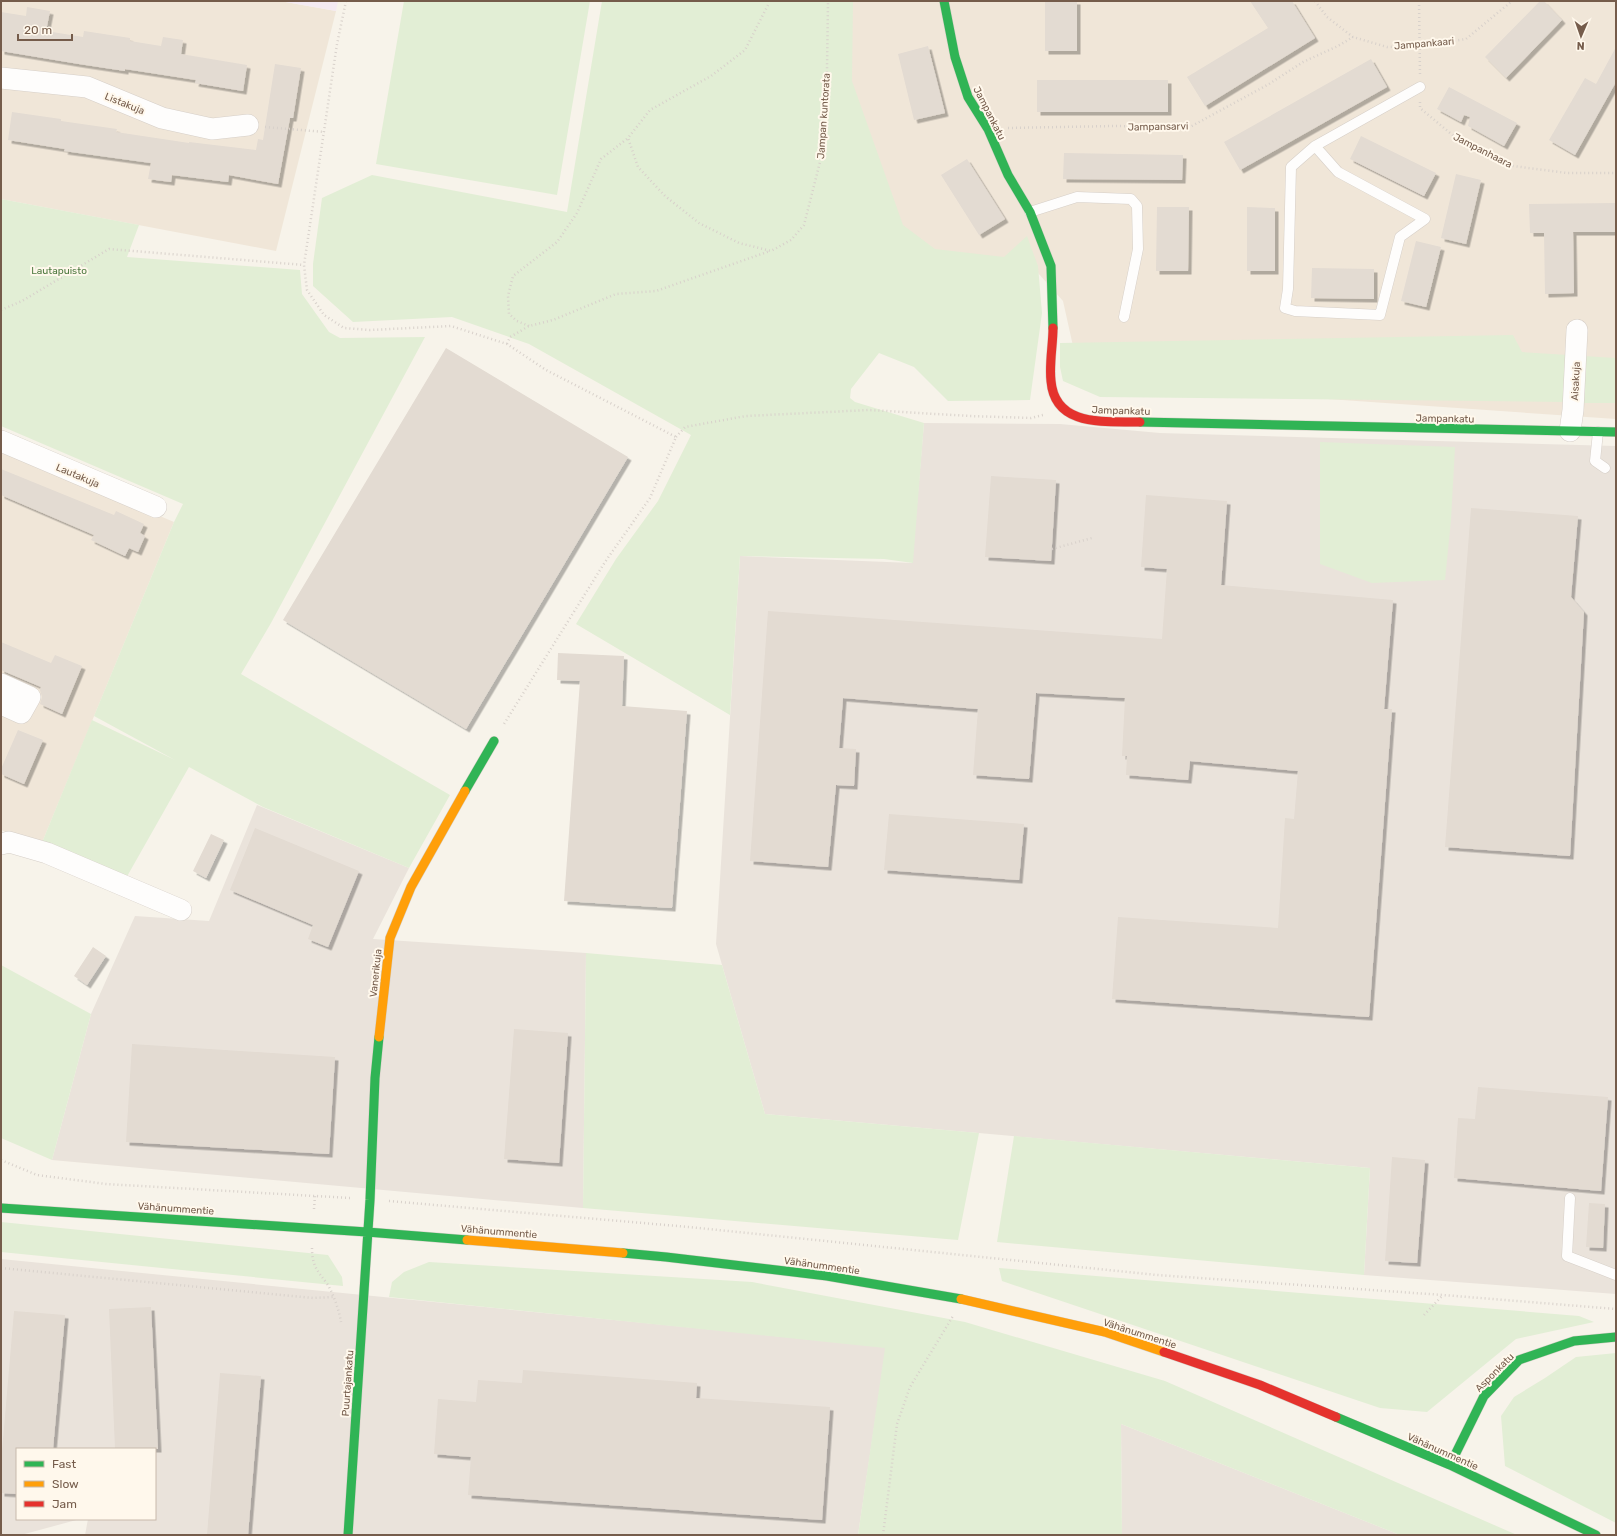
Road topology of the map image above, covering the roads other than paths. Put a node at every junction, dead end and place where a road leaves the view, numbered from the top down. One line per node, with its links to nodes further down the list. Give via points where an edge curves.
1 (944, 1): 6 (street, Jampankatu, via 955,57 968,97 988,129 1008,175)
2 (1, 78): 4 (street, Listakuja, via 87,87 162,118 212,129)
3 (1420, 87): 5 (lane)
4 (248, 126)
5 (1315, 146): 5 (lane, via 1338,172 1425,219 1400,237 1380,315 1295,311 1285,308 1288,289 1291,167)
6 (1030, 212): 7 (lane, via 1077,197 1131,199 1137,206 1138,249); 9 (street, Jampankatu, via 1051,266 1054,316 1051,381 1055,398 1065,412 1081,419)
7 (1124, 317)
8 (1577, 330): 9 (street, Aisakuja)
9 (1570, 431): 10 (street, Jampankatu)
10 (1598, 432): 11 (street, Jampankatu); 13 (lane, via 1595,461)
11 (1616, 432)
12 (1, 442): 14 (street, Lautakuja)
13 (1605, 468)
14 (156, 507)
15 (1, 684): 16 (street, via 30,697 21,713)
16 (1, 704)
17 (494, 741): 22 (street, Vanerikuja, via 411,887 390,938 375,1078)
18 (1, 844): 19 (street, via 9,842 47,853)
19 (180, 910)
20 (1570, 1198): 23 (lane, via 1567,1256)
21 (1, 1208): 22 (street, Vähänummentie)
22 (368, 1232): 25 (street, Vähänummentie, via 666,1257 827,1276 963,1299 1105,1332 1260,1385); 26 (street, Puurtajankatu)
23 (1616, 1275)
24 (1616, 1337): 25 (street, Asponkatu, via 1574,1341 1519,1360 1484,1396)
25 (1450, 1466): 27 (street, Vähänummentie)
26 (348, 1535)
27 (1596, 1535)

